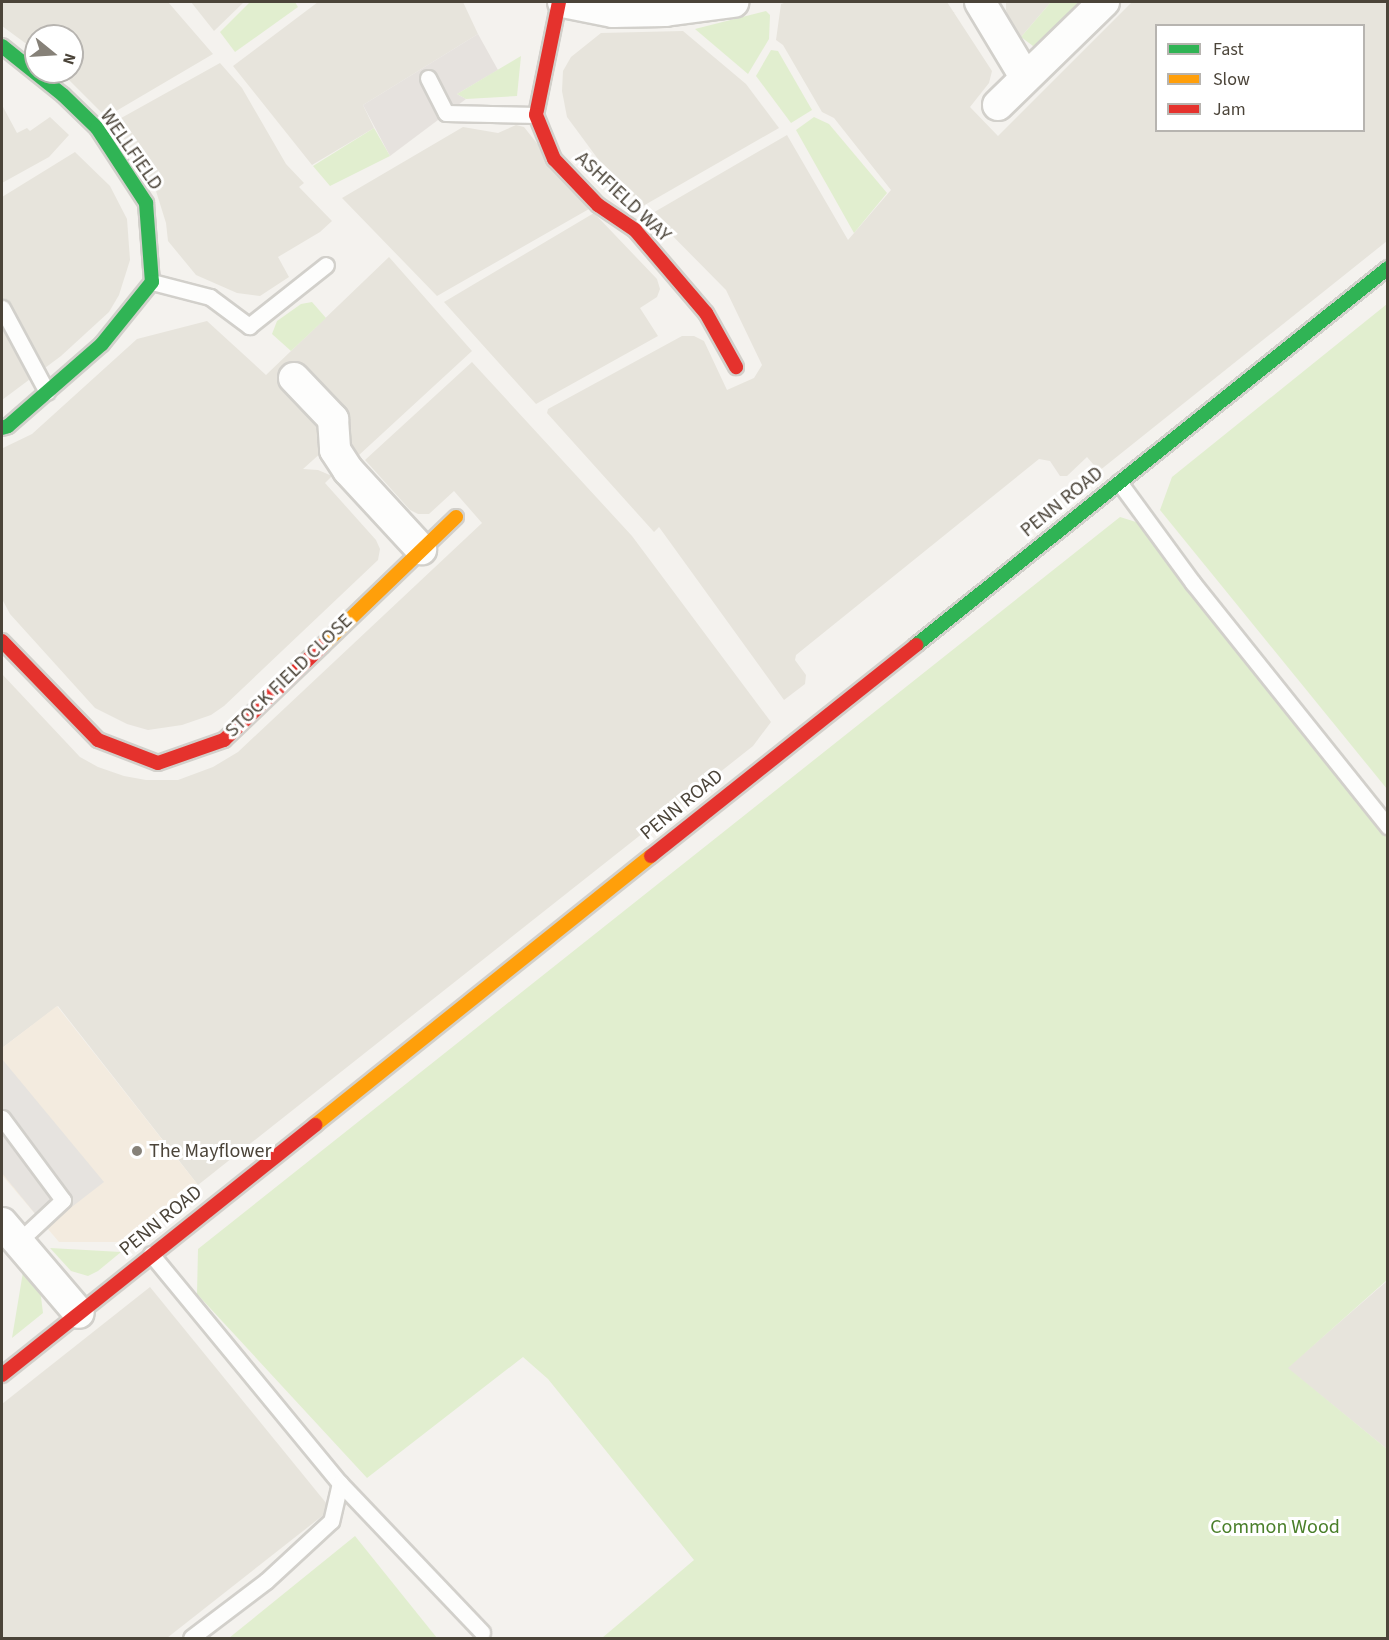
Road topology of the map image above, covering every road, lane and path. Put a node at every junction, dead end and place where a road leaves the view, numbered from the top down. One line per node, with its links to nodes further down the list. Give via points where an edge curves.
1 (561, 2): 2 (street, via 613,12); 9 (main road)
2 (733, 2)
3 (980, 2): 6 (street)
4 (1104, 2): 6 (street)
5 (2, 46): 12 (main road, WELLFIELD, via 97,128 146,203)
6 (1025, 77): 8 (street)
7 (428, 78): 9 (lane, via 447,113)
8 (998, 105)
9 (536, 115): 14 (main road, ASHFIELD WAY, via 554,159 598,205 635,230 706,313)
10 (326, 265): 12 (lane, via 249,326 210,297)
11 (1388, 268): 18 (main road, PENN ROAD)
12 (152, 282): 16 (main road, via 102,344)
13 (2, 308): 16 (lane)
14 (736, 367)
15 (294, 378): 20 (street, via 333,419 335,450 348,470)
16 (47, 392): 17 (main road)
17 (2, 428)
18 (1119, 482): 22 (lane, via 1193,583); 25 (main road, PENN ROAD)
19 (456, 518): 20 (main road, STOCK FIELD CLOSE)
20 (422, 549): 21 (main road, STOCK FIELD CLOSE, via 224,740 158,763 98,740)
21 (2, 640)
22 (1388, 826)
23 (2, 1118): 24 (lane, via 63,1200)
24 (10, 1232): 26 (street)
25 (151, 1254): 26 (main road, PENN ROAD); 28 (lane)
26 (79, 1313): 27 (main road, PENN ROAD)
27 (2, 1375)
28 (340, 1484): 29 (lane); 30 (lane, via 331,1521 266,1581)
29 (482, 1632)
30 (191, 1638)

